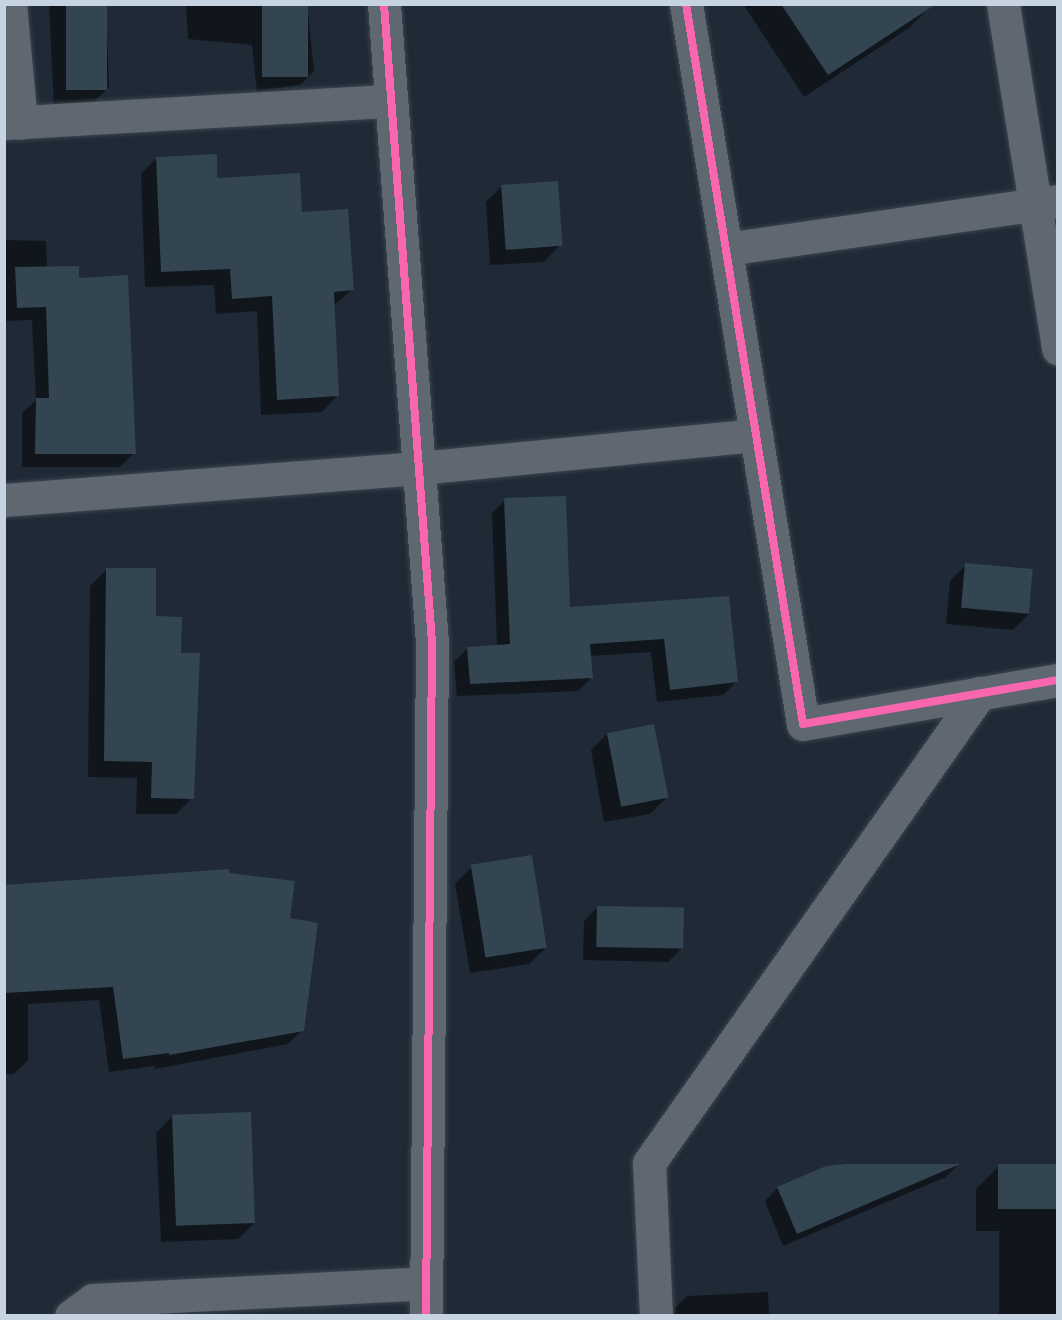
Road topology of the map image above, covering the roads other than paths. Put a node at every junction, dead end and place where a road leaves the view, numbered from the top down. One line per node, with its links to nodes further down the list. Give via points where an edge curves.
1 (10, 4): 6 (street)
2 (384, 4): 5 (street)
3 (686, 4): 8 (street)
4 (1003, 4): 7 (street)
5 (391, 101): 6 (street); 11 (street)
6 (13, 123)
7 (1046, 203): 8 (street); 9 (street)
8 (726, 249): 10 (street)
9 (1058, 349)
10 (756, 435): 11 (street); 14 (street, via 803,724)
11 (418, 468): 12 (street); 15 (street, via 432,644)
12 (4, 500)
13 (1058, 680): 14 (street)
14 (980, 693): 18 (street, via 649,1163)
15 (426, 1283): 16 (street, via 93,1300); 17 (street)
16 (71, 1316)
17 (426, 1316)
18 (656, 1316)

